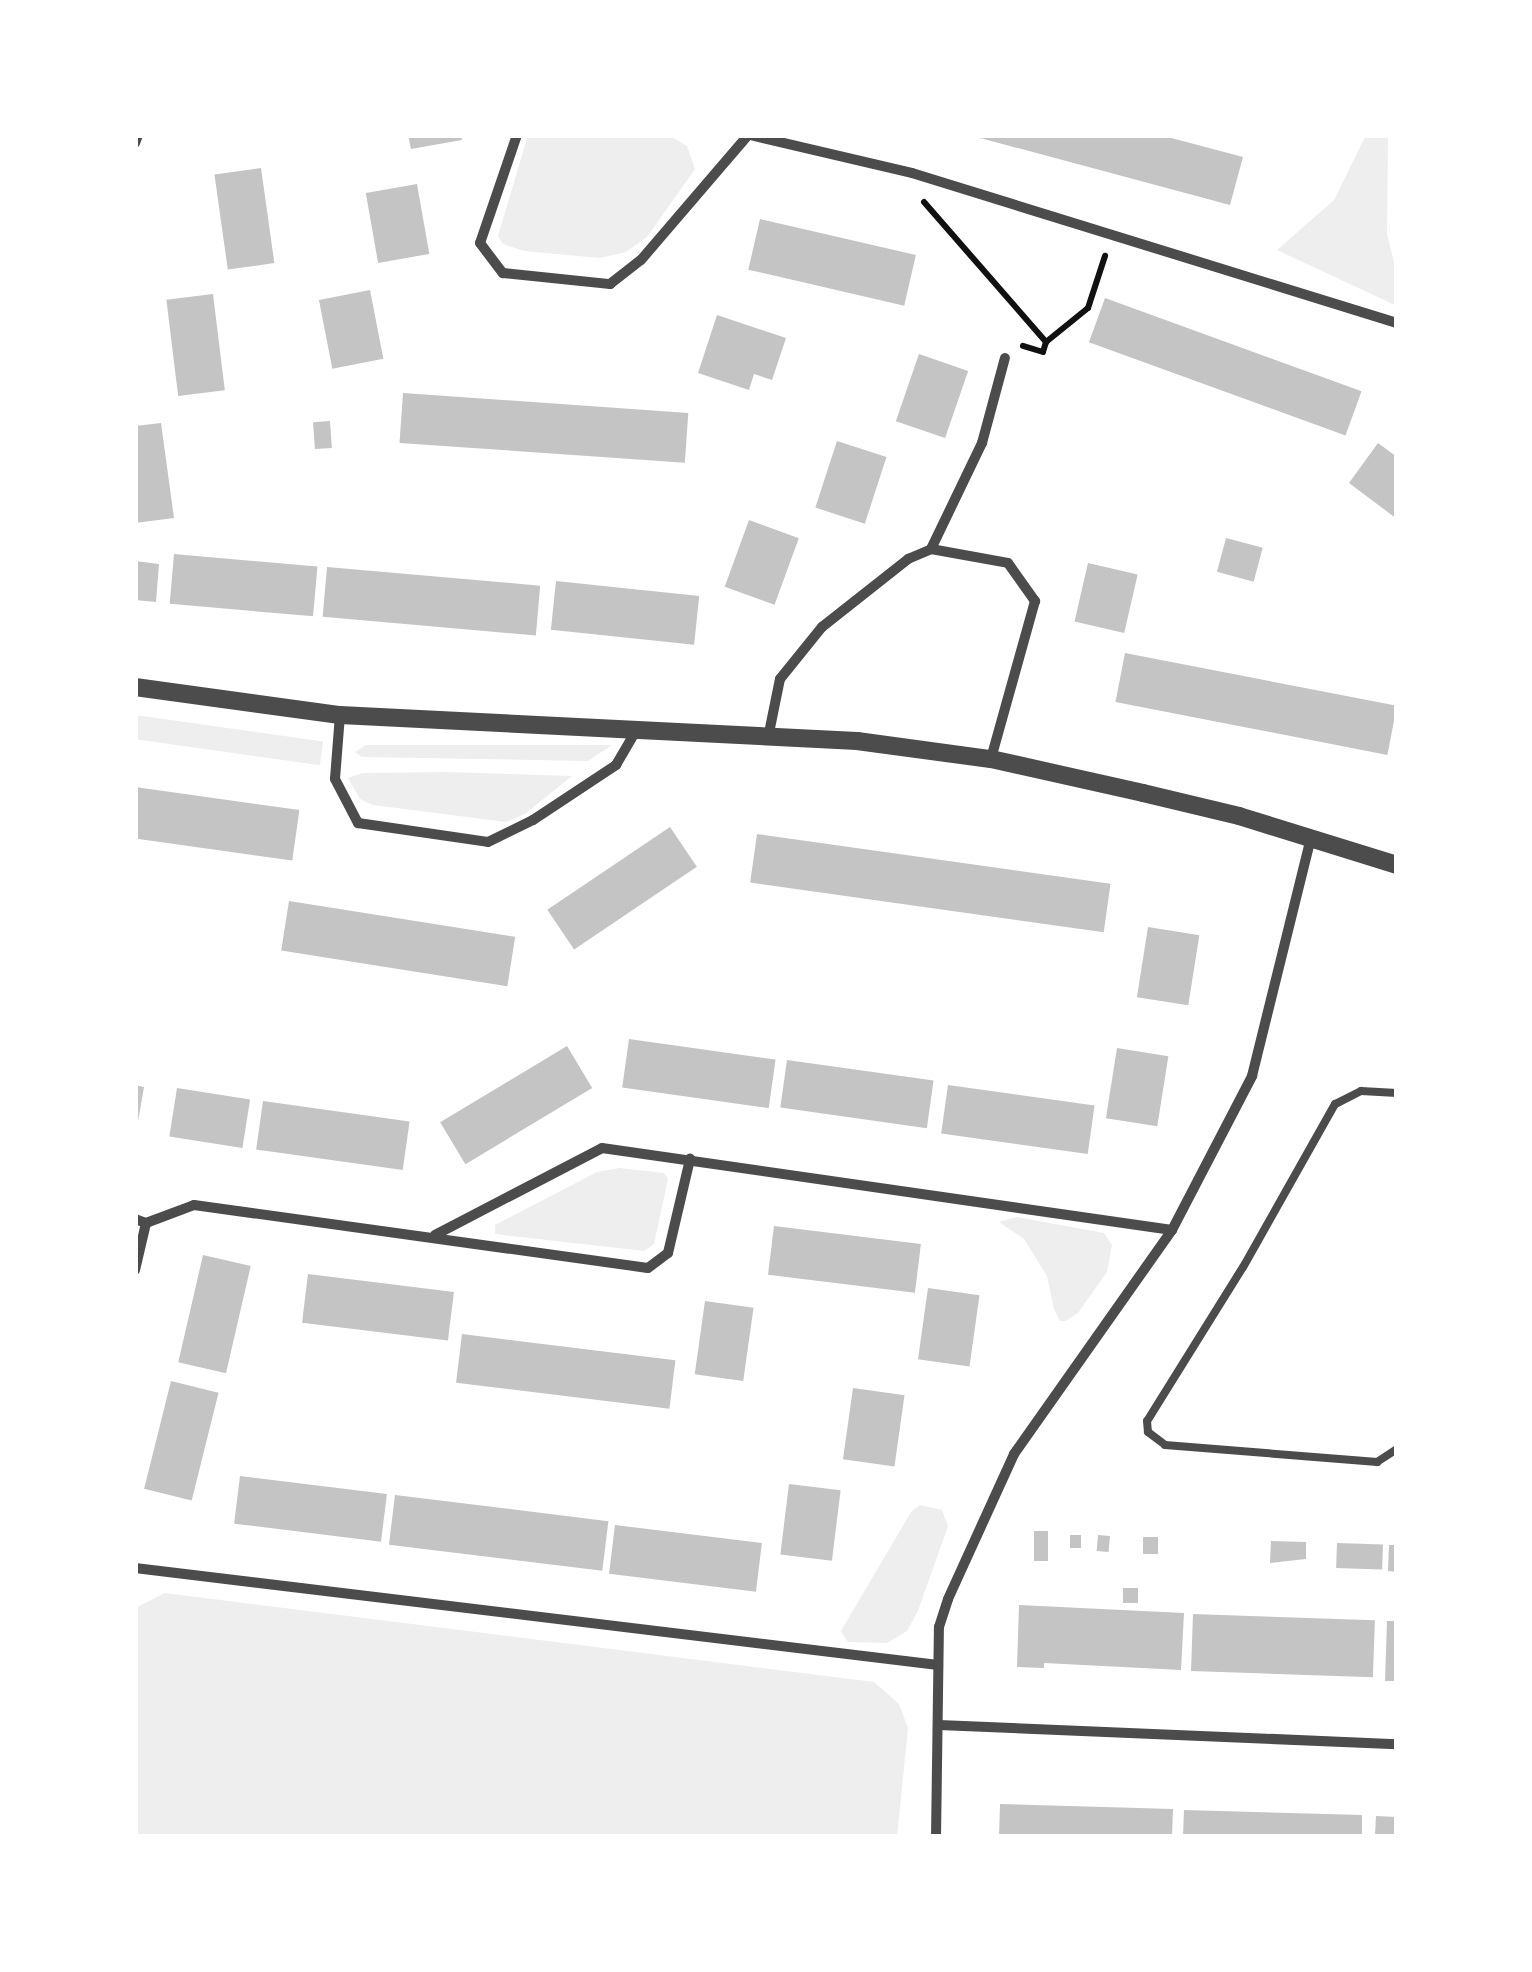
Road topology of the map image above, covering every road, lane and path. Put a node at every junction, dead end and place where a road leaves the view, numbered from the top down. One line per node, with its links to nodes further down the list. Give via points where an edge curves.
1 (138, 135): 4 (street)
2 (517, 135): 3 (street, via 480,243 503,273 610,284 641,260)
3 (749, 135): 5 (street)
4 (135, 143)
5 (912, 174): 6 (street); 8 (path, via 924,201)
6 (1113, 233): 7 (street); 8 (path, via 1088,308)
7 (1397, 323)
8 (1046, 342): 9 (path, via 1043,352)
9 (1030, 348)
10 (1004, 358): 11 (street, via 982,443)
11 (931, 549): 15 (street, via 908,559 822,627 780,679); 16 (street, via 1008,563 1035,600)
12 (135, 687): 13 (street)
13 (340, 715): 14 (street); 14 (street, via 335,779 358,824 488,842 616,765)
14 (636, 729): 15 (street)
15 (770, 733): 16 (street)
16 (990, 760): 17 (street)
17 (1311, 838): 18 (street); 22 (street, via 1252,1076)
18 (1397, 865)
19 (1397, 1093): 25 (lane, via 1360,1091 1335,1104 1147,1421 1148,1432 1164,1445 1377,1462)
20 (690, 1159): 22 (street); 23 (street, via 602,1148); 23 (street, via 668,1254 648,1268)
21 (141, 1221): 23 (street, via 194,1205); 24 (street)
22 (1172, 1230): 27 (street, via 1014,1454 948,1599)
23 (435, 1235)
24 (135, 1270)
25 (1397, 1449)
26 (135, 1568): 27 (street)
27 (938, 1665): 28 (street)
28 (939, 1725): 29 (street); 30 (street)
29 (1397, 1744)
30 (936, 1837)

